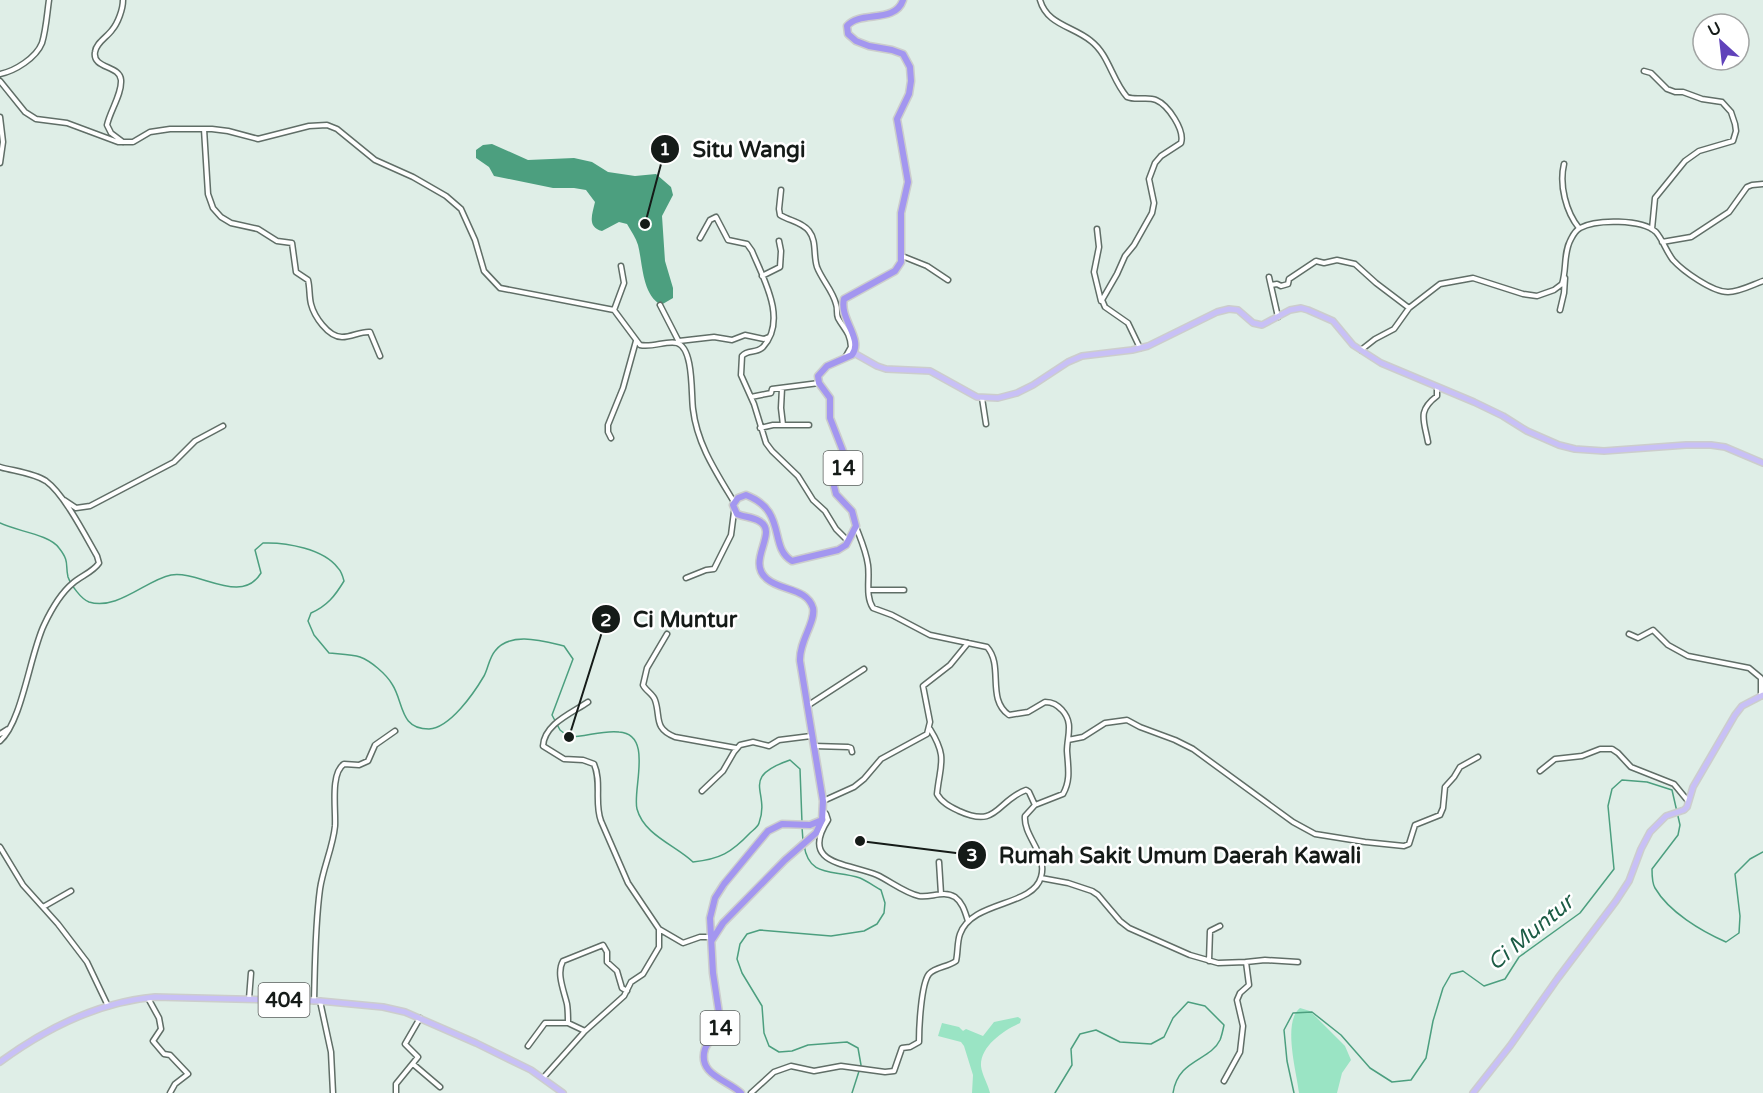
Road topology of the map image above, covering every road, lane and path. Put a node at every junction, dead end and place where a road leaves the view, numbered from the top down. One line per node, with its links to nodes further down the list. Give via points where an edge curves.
1 (49, 0): 6 (street, via 39,48 14,70)
2 (123, 0): 10 (street, via 114,28 96,48 95,55 97,61 120,76 121,84 107,125)
3 (903, 0): 21 (highway, via 891,13 852,21 846,31 855,41 899,52 910,67 911,87 897,125 908,182 901,213)
4 (1041, 0): 29 (street, via 1051,18 1093,42 1127,97 1158,101 1176,120 1182,136 1180,145 1155,163 1149,179 1152,213)
5 (1644, 71): 17 (street, via 1676,92 1722,102 1731,112 1736,131 1733,141 1700,151 1685,161 1655,198)
6 (0, 74)
7 (0, 81): 10 (street, via 25,112 36,119 67,123)
8 (0, 117): 11 (street)
9 (204, 129): 10 (street, via 154,131); 32 (street, via 258,139 315,125 333,127 375,160 413,177 461,209 484,271 500,288); 41 (street, via 208,194 213,208 231,223 292,243 296,272 308,280 312,308 324,326 337,337 370,332)
10 (124, 143)
11 (0, 163)
12 (1564, 164): 15 (street, via 1569,212)
13 (1763, 184): 20 (street, via 1747,187 1730,212 1695,235)
14 (781, 190): 42 (street, via 779,213 809,231 818,270 836,302 837,316 849,333 852,347)
15 (1579, 228): 17 (street, via 1612,221); 23 (street, via 1567,248)
16 (1097, 229): 29 (street, via 1099,247 1094,272)
17 (1652, 229): 20 (street)
18 (700, 238): 24 (street, via 712,218 717,218 728,240 750,247)
19 (779, 241): 24 (street, via 780,268)
20 (1662, 242): 27 (street, via 1674,262 1721,291)
21 (902, 256): 26 (street); 40 (highway, via 895,271 844,299 843,313 855,340)
22 (621, 266): 32 (street, via 624,283)
23 (1565, 275): 31 (street, via 1559,287 1537,296 1473,278 1455,280 1433,288); 33 (street)
24 (762, 276): 35 (street, via 774,312)
25 (1269, 277): 28 (street)
26 (948, 280)
27 (1763, 281)
28 (1271, 285): 31 (street, via 1288,284 1302,268 1316,261 1340,260 1358,266); 34 (street)
29 (1102, 302): 38 (street, via 1128,323)
30 (660, 305): 37 (street)
31 (1409, 308): 39 (street, via 1394,329)
32 (614, 310): 36 (street)
33 (1560, 310)
34 (1278, 317): 38 (main road, via 1259,325 1238,310 1224,309); 39 (main road, via 1296,309 1308,310 1333,321)
35 (769, 337): 37 (street, via 713,337); 46 (street, via 758,351 742,356 741,375)
36 (636, 341): 37 (street, via 644,346); 53 (street, via 608,425)
37 (680, 344): 58 (street, via 691,366 693,413 700,442)
38 (1140, 348): 47 (main road, via 1082,356 1034,386 998,398)
39 (1361, 350): 45 (main road)
40 (854, 353): 42 (highway); 47 (main road, via 886,369 930,371)
41 (380, 356)
42 (844, 359): 43 (highway, via 822,369)
43 (819, 383): 44 (street); 60 (highway, 14, via 830,398 830,418 846,459 834,482 835,490 852,511)
44 (782, 388): 46 (street); 49 (street)
45 (1437, 388): 54 (street, via 1437,396 1424,410); 55 (main road, via 1503,416 1546,440 1575,449 1712,445)
46 (751, 397): 52 (street)
47 (982, 398): 48 (street)
48 (986, 424)
49 (783, 425): 50 (street); 52 (street)
50 (809, 425)
51 (223, 426): 57 (street, via 195,441 174,462 90,506 76,508)
52 (760, 428): 61 (street, via 769,447 798,476)
53 (611, 438)
54 (1428, 442)
55 (1763, 463)
56 (0, 467): 57 (street, via 45,480)
57 (61, 498): 72 (street, via 98,559 98,566 74,582 51,610)
58 (734, 502): 59 (highway); 61 (highway, via 746,495 763,506 774,520 783,554 792,561 833,552)
59 (734, 510): 62 (street, via 731,535 714,569); 71 (highway, via 759,520 765,527 767,536 759,553 765,578 807,597 812,606 813,619 800,654)
60 (856, 526): 61 (highway); 63 (street, via 866,552)
61 (848, 541)
62 (686, 578)
63 (869, 590): 64 (street); 67 (street, via 873,608 930,636)
64 (904, 590)
65 (667, 634): 80 (street, via 647,668 643,685 655,698 659,723 675,737)
66 (1629, 634): 69 (street, via 1638,638 1653,630 1668,645 1688,656 1749,668 1761,678)
67 (968, 643): 73 (street, via 950,665 923,686); 77 (street, via 984,645 992,653 997,696 1004,712 1017,716 1045,702 1054,703 1068,720)
68 (864, 669): 71 (street)
69 (1762, 697): 86 (main road, via 1742,706 1735,715)
70 (588, 702): 98 (street, via 552,726 543,741 545,748 564,759 587,761 596,767 600,817 628,883)
71 (806, 706): 76 (highway)
72 (9, 729): 75 (street); 78 (street)
73 (930, 729): 85 (street, via 923,738 881,759 854,787); 87 (street, via 940,752 942,772 937,794 944,803 981,818 1027,790)
74 (395, 731): 107 (street, via 375,745 368,761 344,764 337,771 335,826 319,899)
75 (0, 734)
76 (811, 736): 79 (highway); 80 (street, via 779,740 770,746 747,743)
77 (1068, 740): 82 (street, via 1083,737 1105,723 1129,720 1193,749 1315,834 1404,846 1409,844 1415,825 1440,815 1445,787 1460,767); 87 (street, via 1066,790)
78 (0, 741)
79 (813, 747): 81 (street, via 848,747); 85 (highway)
80 (736, 748): 84 (street, via 723,771)
81 (852, 752)
82 (1478, 757)
83 (1540, 771): 86 (street, via 1555,759 1612,749 1628,765 1674,784)
84 (702, 791)
85 (823, 801): 88 (highway)
86 (1689, 802): 126 (main road, via 1684,810 1666,816 1650,832 1616,901)
87 (1035, 805): 92 (street, via 1025,820 1040,857)
88 (823, 812): 89 (highway); 94 (street, via 828,820 818,842 829,860 872,873 916,895)
89 (822, 820): 99 (highway, via 812,838 785,860); 99 (highway, 14, via 806,826 785,824 762,838 715,898)
90 (0, 847): 95 (street, via 23,885)
91 (939, 862): 94 (street)
92 (1041, 878): 96 (street, via 1030,892); 100 (street, via 1092,891 1136,932)
93 (71, 891): 95 (street)
94 (941, 894): 96 (street, via 957,899)
95 (43, 908): 108 (street, via 87,962)
96 (969, 921): 125 (street, via 960,934 956,961 928,976 919,1042 903,1047 894,1071 838,1066 814,1071 788,1067 771,1074)
97 (1220, 926): 100 (street, via 1210,931)
98 (659, 929): 99 (street, via 683,943 700,937); 104 (street, via 659,946)
99 (712, 938): 117 (highway, 14, via 721,1026 706,1046 704,1061 712,1075)
100 (1209, 961): 101 (street)
101 (1246, 962): 102 (street); 116 (street, via 1249,985 1238,1000 1242,1048)
102 (1298, 962)
103 (252, 973): 106 (street)
104 (627, 991): 110 (street, via 607,962 603,945 563,961 560,964); 111 (street)
105 (147, 998): 106 (main road, 404); 108 (main road, 404); 119 (street, via 161,1029 153,1041 188,1074)
106 (249, 999): 107 (main road, 404)
107 (317, 1001): 109 (main road, 404, via 383,1007); 120 (street, via 331,1052)
108 (108, 1006): 113 (main road, 404, via 59,1025)
109 (420, 1018): 114 (street, via 405,1044 418,1056); 115 (main road, 404)
110 (568, 1023): 111 (street); 112 (street, via 544,1023)
111 (585, 1031): 115 (street)
112 (528, 1046)
113 (0, 1062)
114 (413, 1064): 118 (street); 121 (street, via 396,1084)
115 (543, 1078): 122 (main road, 404)
116 (1224, 1081)
117 (734, 1086): 123 (street); 124 (highway, 14)
118 (440, 1088)
119 (170, 1093)
120 (333, 1093)
121 (396, 1093)
122 (562, 1093)
123 (728, 1093)
124 (741, 1093)
125 (751, 1093)
126 (1473, 1093)

